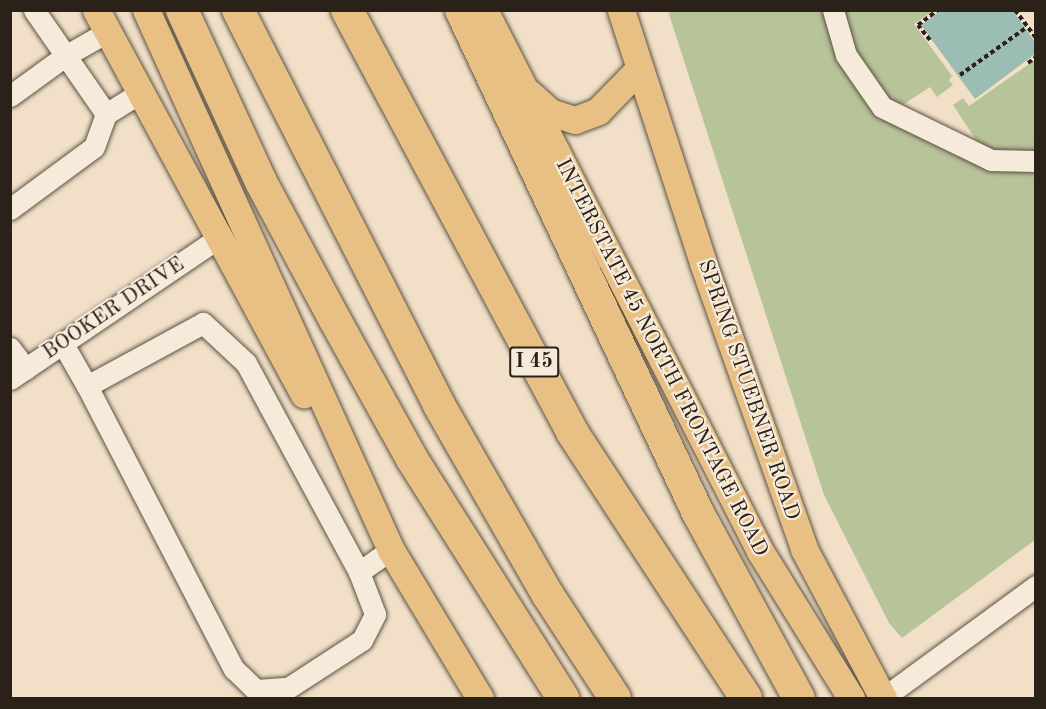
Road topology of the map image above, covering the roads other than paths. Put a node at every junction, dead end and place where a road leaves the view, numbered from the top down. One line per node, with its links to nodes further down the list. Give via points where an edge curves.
1 (34, 10): 11 (street)
2 (146, 10): 24 (main road)
3 (182, 10): 28 (highway, via 261,182 335,320 412,459)
4 (238, 10): 29 (highway, via 439,405 548,595)
5 (346, 10): 30 (highway, I 45, via 572,432)
6 (461, 10): 31 (highway, via 698,513)
7 (484, 10): 13 (main road, INTERSTATE 45 NORTH FRONTAGE ROAD)
8 (621, 10): 12 (main road, SPRING STUEBNER ROAD)
9 (833, 10): 17 (street, via 846,55 882,107 991,160)
10 (102, 21): 11 (street); 14 (main road)
11 (65, 56): 15 (street); 16 (street)
12 (638, 70): 13 (main road, via 598,111 575,120 550,112); 33 (main road, SPRING STUEBNER ROAD, via 804,549)
13 (520, 85): 32 (main road, INTERSTATE 45 NORTH FRONTAGE ROAD, via 760,551)
14 (139, 93): 16 (street); 19 (main road)
15 (10, 96)
16 (106, 114): 18 (street, via 94,147)
17 (1035, 161)
18 (10, 209)
19 (217, 239): 20 (street, BOOKER DRIVE); 24 (main road)
20 (63, 344): 22 (street, BOOKER DRIVE); 23 (street)
21 (10, 348): 22 (street)
22 (18, 374)
23 (87, 386): 25 (street, via 203,323 246,363); 25 (street, via 234,669 256,690 288,688 362,640 375,614)
24 (391, 550): 25 (street); 27 (main road)
25 (358, 572)
26 (1035, 586): 33 (street)
27 (480, 699)
28 (563, 699)
29 (615, 699)
30 (746, 699)
31 (799, 699)
32 (851, 699)
33 (883, 699)

